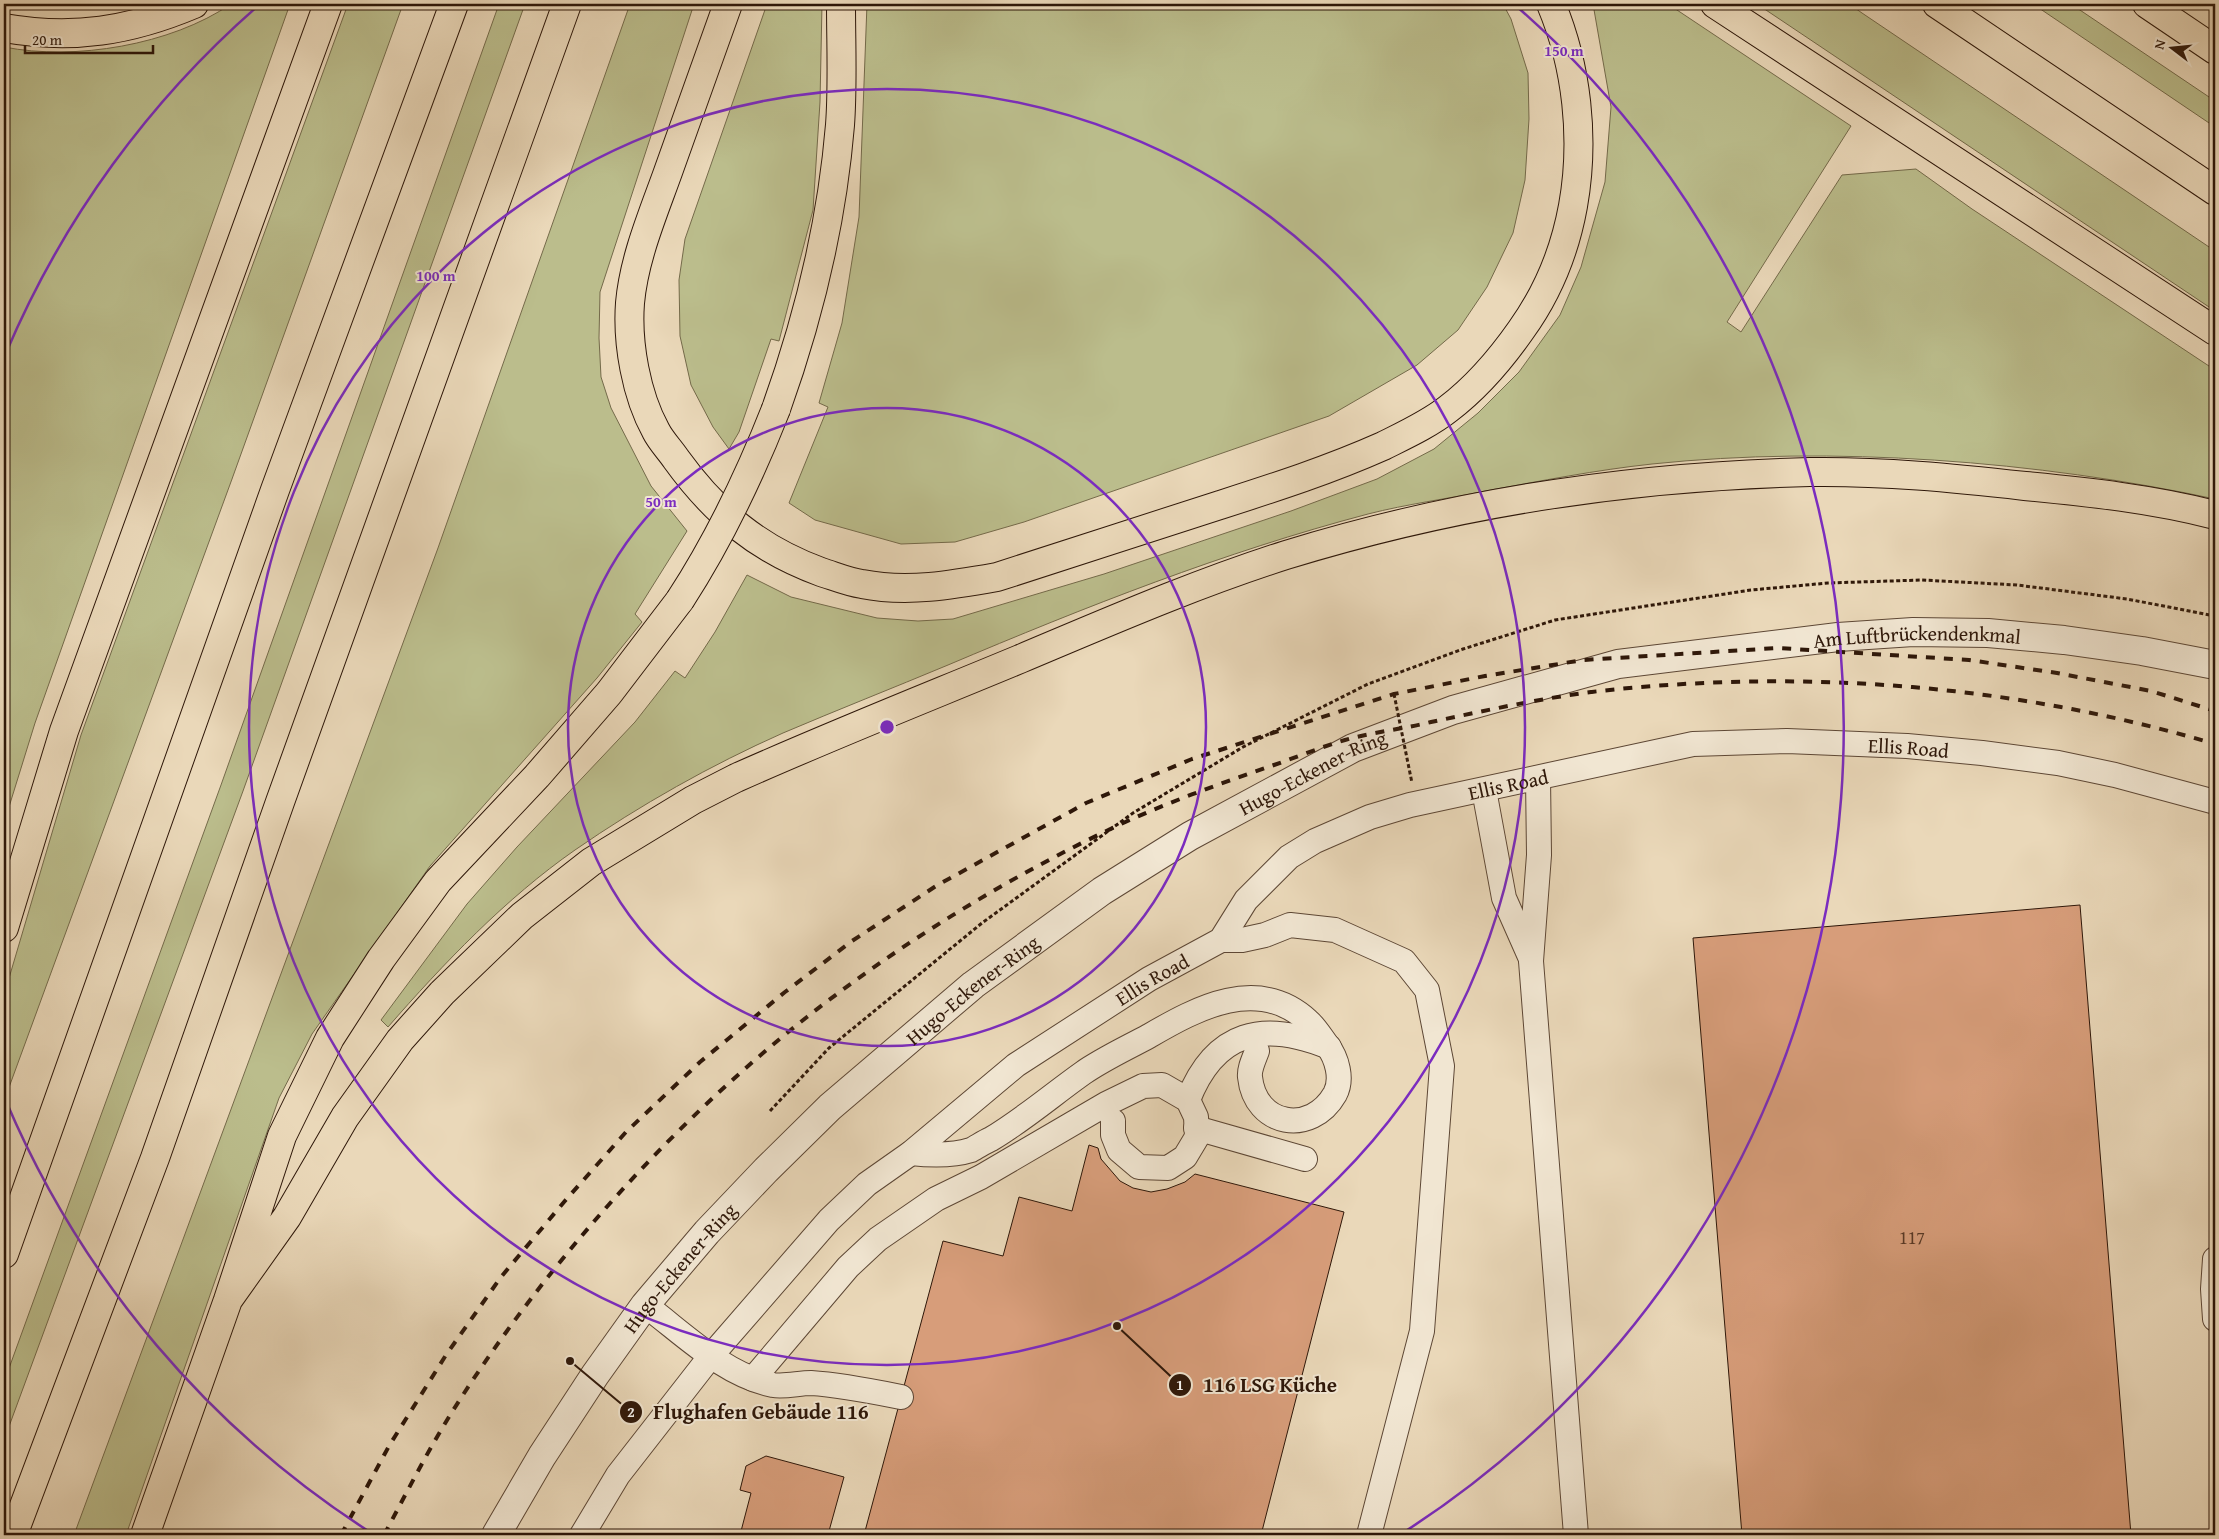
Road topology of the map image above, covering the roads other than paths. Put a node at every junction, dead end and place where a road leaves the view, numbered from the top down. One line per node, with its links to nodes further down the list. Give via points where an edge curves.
1 (194, 4): 11 (highway, via 138,25 106,30 38,33)
2 (328, 4): 21 (highway, via 64,732)
3 (454, 4): 31 (highway, via 275,490)
4 (567, 4): 39 (highway, via 155,1158)
5 (728, 4): 7 (highway, via 646,234 634,278 630,303 631,339 644,402 656,431 702,494 757,541 800,564 837,578 902,588 945,586 997,577 1335,468 1403,436 1447,410 1482,379 1532,315 1551,278 1570,221 1578,157 1578,121 1563,32)
6 (841, 4): 33 (highway, bridge, via 841,103 828,216 798,343 776,409 744,485 680,600 609,693 438,881 381,959 330,1038 282,1136)
7 (1551, 4)
8 (1715, 4): 14 (highway)
9 (1937, 4): 13 (highway)
10 (2147, 4): 12 (highway)
11 (4, 28)
12 (2215, 50)
13 (2215, 191)
14 (2215, 331)
15 (2215, 514): 33 (highway, via 2054,489 1932,476 1811,472 1654,481 1497,504 1379,529 1199,584 736,778 591,862 515,923 400,1040 345,1117 287,1217)
16 (1618, 664): 17 (street, Am Luftbrückendenkmal, via 1801,641 1913,632 1988,633 2064,640); 34 (street, Hugo-Eckener-Ring, via 1453,710 1353,748 1144,863 973,985 871,1071 766,1170 707,1232)
17 (2215, 666)
18 (1538, 778): 19 (lane, Ellis Road); 20 (lane, Ellis Road, via 1693,744 1846,743 1982,753 2058,763); 23 (lane, via 1539,855)
19 (1484, 790): 22 (lane, Ellis Road, via 1370,817 1315,841 1289,857 1266,878 1246,900); 23 (lane, via 1504,898)
20 (2215, 802)
21 (4, 928)
22 (1221, 940): 29 (lane, Ellis Road, via 1149,979 1016,1065); 43 (lane, via 1265,936 1290,925 1335,930 1404,961 1427,990 1442,1066 1422,1331)
23 (1531, 961): 44 (lane)
24 (1329, 1047): 25 (lane, via 1339,1071 1337,1089 1328,1105 1311,1118 1294,1121 1279,1119 1264,1110 1256,1099 1249,1075); 26 (lane, via 1283,1032 1230,1042 1210,1058); 29 (lane, via 1308,1021 1283,1005 1256,998 1229,999 1193,1011 1084,1072 972,1150 946,1154)
25 (1256, 1052)
26 (1188, 1100): 28 (lane, via 1196,1117); 37 (lane, via 1162,1085 1143,1086 936,1199 878,1239 848,1267)
27 (1113, 1121): 28 (lane, via 1113,1135 1119,1150 1139,1167 1168,1168 1185,1157 1197,1137)
28 (1196, 1128): 30 (lane)
29 (911, 1152): 36 (lane, Ellis Road, via 867,1184 829,1220)
30 (1305, 1159)
31 (4, 1254)
32 (2215, 1259): 35 (lane)
33 (228, 1300): 40 (highway)
34 (645, 1305): 36 (lane); 41 (street, Hugo-Eckener-Ring, via 542,1456)
35 (2215, 1319)
36 (710, 1357): 37 (lane); 42 (lane, Ellis Road, via 618,1475)
37 (753, 1379): 38 (lane, via 775,1385 809,1383 850,1387)
38 (901, 1397)
39 (13, 1535)
40 (145, 1535)
41 (496, 1535)
42 (582, 1535)
43 (1368, 1535)
44 (1576, 1535)

